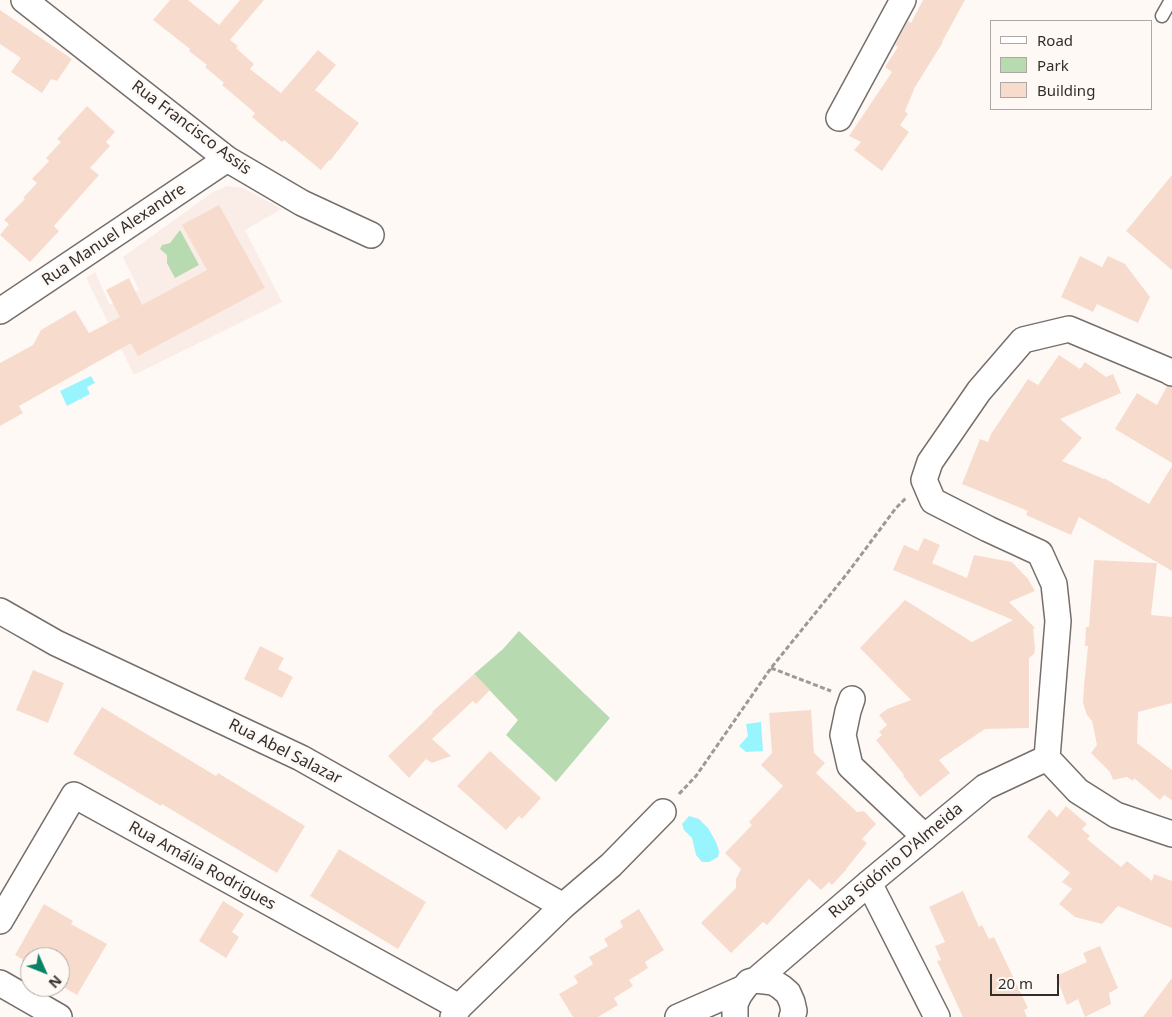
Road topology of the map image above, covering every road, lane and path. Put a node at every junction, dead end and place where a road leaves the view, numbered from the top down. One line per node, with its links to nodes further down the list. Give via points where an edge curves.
1 (24, 0): 6 (street, Rua Francisco Assis)
2 (903, 0): 5 (street)
3 (1171, 0): 4 (lane)
4 (1162, 16)
5 (839, 118)
6 (227, 159): 7 (street, Rua Francisco Assis, via 302,203); 8 (street, Rua Manuel Alexandre)
7 (371, 235)
8 (0, 312)
9 (1172, 373): 10 (street, via 1069,329 1022,340 979,391 930,462)
10 (924, 480): 12 (path, via 896,508); 14 (street, via 934,501 1040,553 1047,568 1054,584 1058,621)
11 (0, 611): 19 (street, Rua Abel Salazar, via 56,642 301,758)
12 (771, 668): 13 (path); 15 (path, via 696,776)
13 (852, 699): 17 (street, via 843,735 850,766)
14 (1047, 758): 16 (street, via 1078,791 1116,815); 17 (street, Rua Sidónio D'Almeida, via 985,788)
15 (663, 812): 19 (street, via 611,865)
16 (1172, 834)
17 (925, 837): 18 (street, Rua Sidónio D'Almeida)
18 (869, 882): 22 (street, Rua Sidónio D'Almeida); 28 (street)
19 (563, 906): 23 (street)
20 (0, 921): 23 (street, Rua Amália Rodrigues, via 74,795)
21 (0, 983): 24 (street)
22 (750, 984): 25 (street, Rua Sidónio D'Almeida); 26 (street, Rua Sidónio D'Almeida, via 735,1004); 27 (street, via 773,982 781,986 792,1002)
23 (456, 1012)
24 (58, 1017)
25 (678, 1017)
26 (735, 1017)
27 (792, 1017)
28 (937, 1017)

